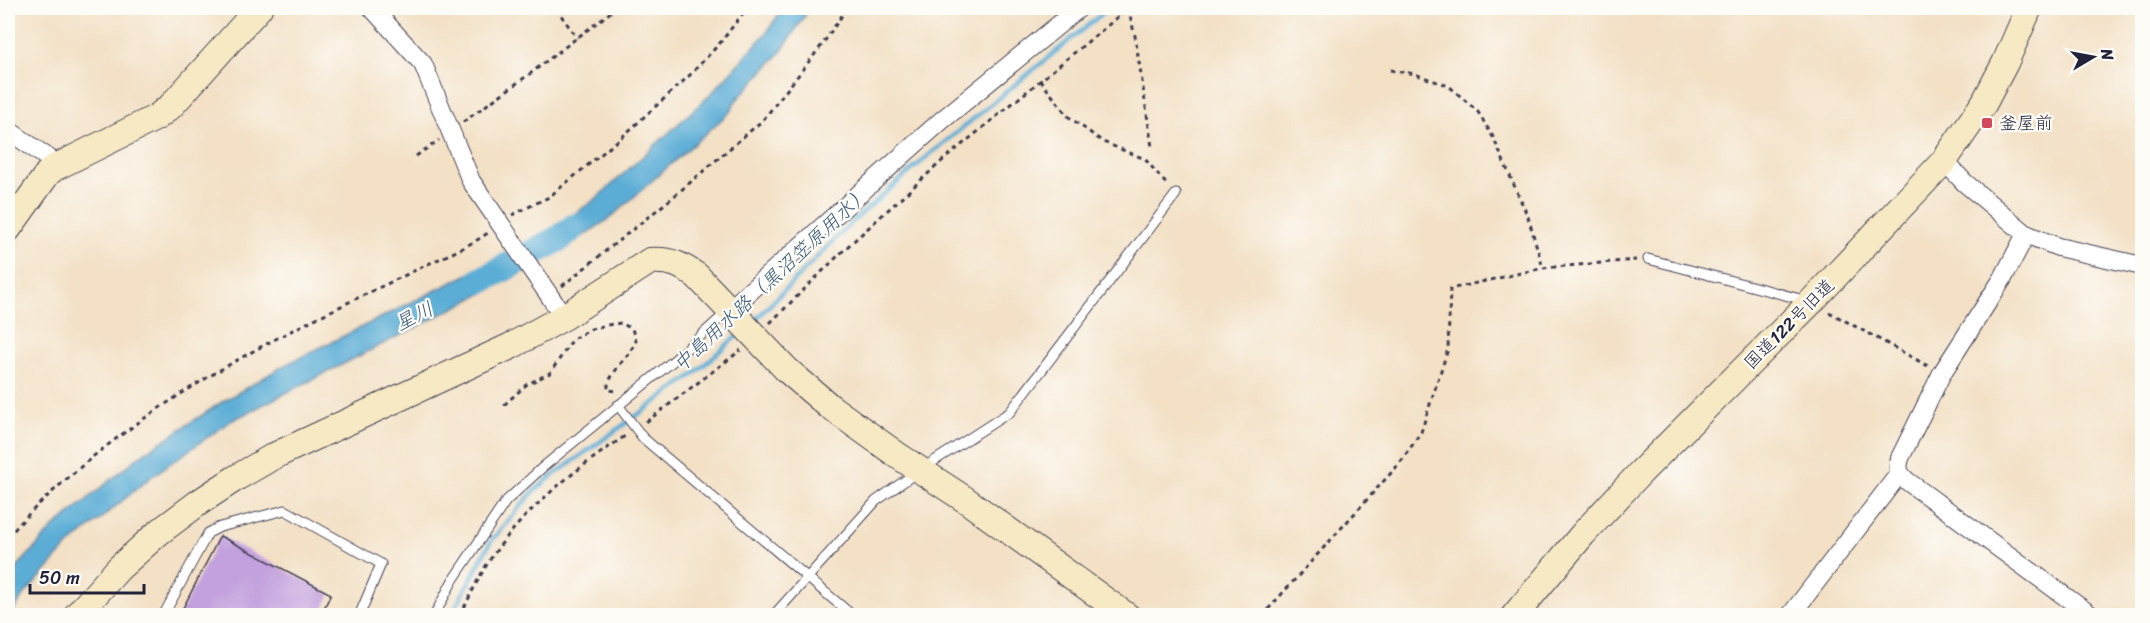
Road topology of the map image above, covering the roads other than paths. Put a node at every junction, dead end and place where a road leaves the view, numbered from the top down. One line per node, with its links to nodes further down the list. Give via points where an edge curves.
1 (259, 8): 7 (street, via 157,117)
2 (372, 8): 14 (street, via 423,64 471,181 552,289)
3 (1079, 8): 15 (street, via 941,122)
4 (2029, 8): 6 (street, 国道122号旧道, via 1984,104)
5 (8, 130): 7 (street)
6 (1944, 161): 10 (street); 13 (street, 国道122号旧道)
7 (56, 167): 9 (street)
8 (1176, 194): 17 (lane, via 1010,412)
9 (8, 229)
10 (2026, 234): 12 (street, via 2058,247); 18 (street, via 2003,279 1942,373 1900,458)
11 (1648, 258): 13 (lane)
12 (2142, 266)
13 (1811, 302): 27 (street, 国道122号旧道, via 1634,480)
14 (564, 317): 15 (street, via 650,261 661,260 682,265 697,276); 20 (street, via 471,366 274,456 236,478 158,533)
15 (747, 327): 16 (lane, via 673,361); 17 (street, via 787,370 830,406)
16 (621, 408): 19 (lane, via 643,438); 23 (lane, via 543,467 507,501)
17 (920, 470): 19 (lane, via 876,501); 26 (street)
18 (1899, 474): 28 (street); 29 (street)
19 (808, 577): 24 (lane); 25 (lane)
20 (76, 615)
21 (163, 615): 22 (lane, via 208,533 285,510 381,564)
22 (359, 615)
23 (434, 615)
24 (773, 615)
25 (853, 615)
26 (1127, 615)
27 (1514, 615)
28 (1790, 615)
29 (2092, 615)

